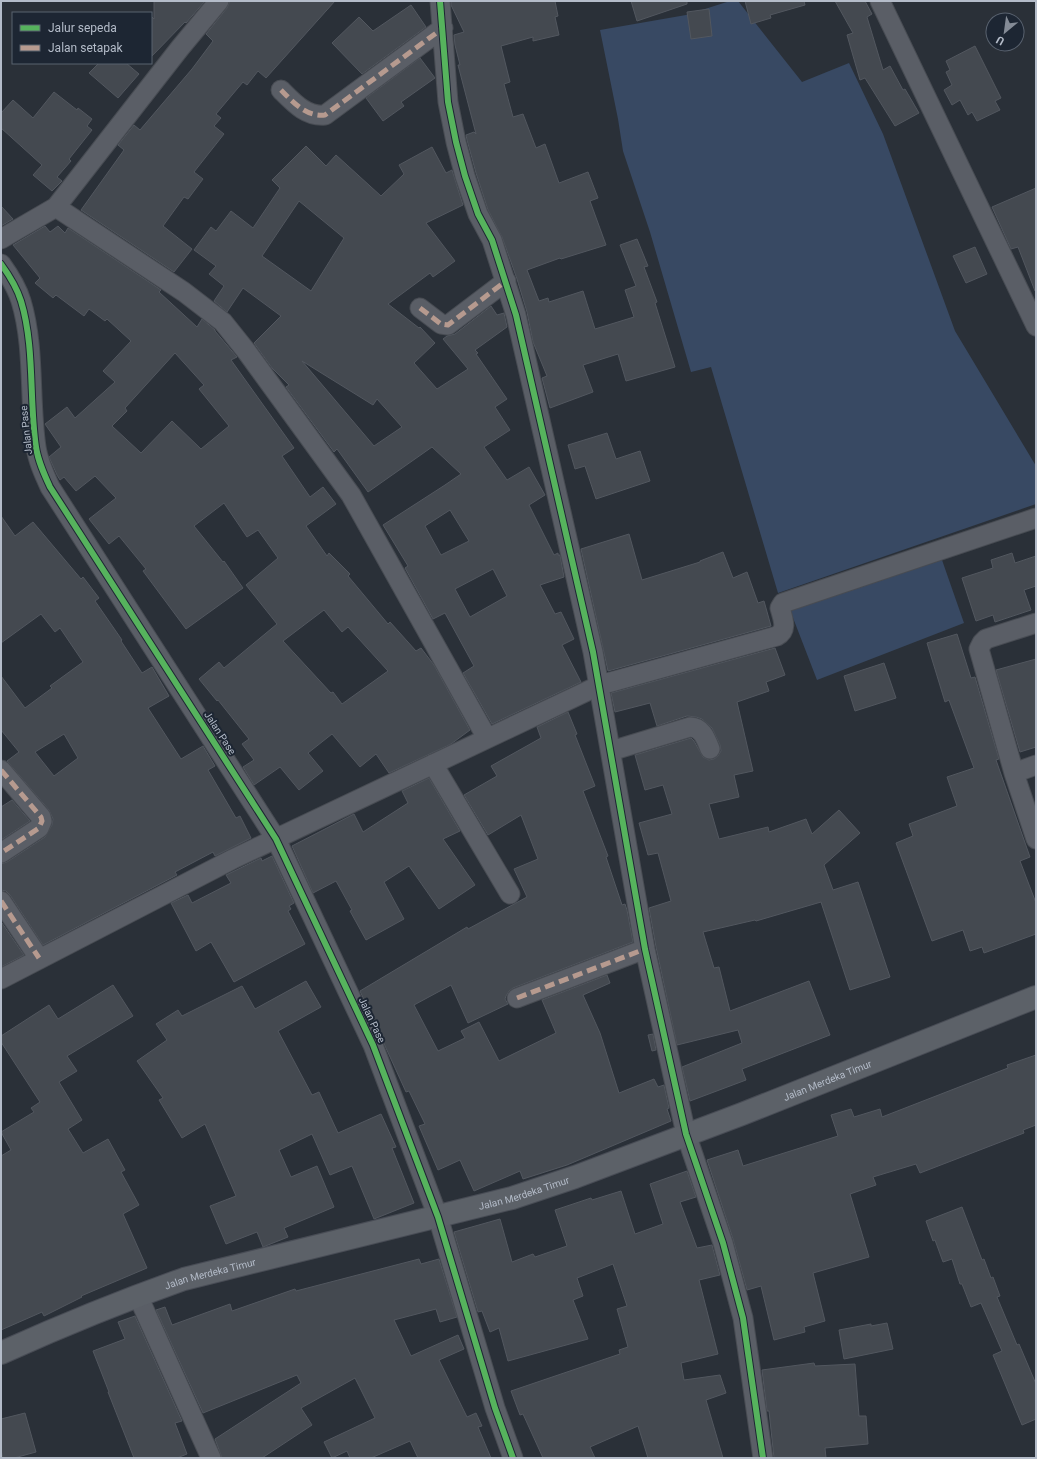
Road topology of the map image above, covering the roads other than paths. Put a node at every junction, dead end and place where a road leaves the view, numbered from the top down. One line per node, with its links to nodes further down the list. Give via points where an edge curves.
1 (219, 1): 6 (street)
2 (440, 1): 4 (street)
3 (880, 1): 11 (street)
4 (443, 28): 5 (street, via 325,115 306,111); 9 (street, via 448,102 456,142 478,214 492,240)
5 (281, 90)
6 (56, 206): 7 (street); 15 (street, via 184,292 223,322 351,495)
7 (1, 239)
8 (1, 264): 22 (street, Jalan Pase, via 20,300 26,322 36,448 50,487)
9 (506, 281): 10 (street, via 448,325 441,324); 14 (street, via 516,315)
10 (420, 308)
11 (1036, 326)
12 (1036, 518): 14 (street, via 783,603 780,608 784,631 777,636)
13 (1036, 623): 21 (street, via 986,639 979,649)
14 (600, 685): 15 (street); 17 (street)
15 (487, 738): 18 (street)
16 (710, 749): 17 (street, via 702,731 690,727)
17 (611, 751): 27 (street)
18 (433, 764): 22 (street); 25 (street)
19 (1036, 765): 21 (street)
20 (1, 770): 24 (street, via 41,816 42,821 39,828)
21 (1014, 773): 23 (street)
22 (276, 839): 28 (street); 33 (street, Jalan Pase, via 373,1045)
23 (1036, 839)
24 (1, 853)
25 (510, 894)
26 (1, 901): 28 (street)
27 (645, 950): 31 (street); 32 (street)
28 (39, 958): 29 (street)
29 (1, 979)
30 (1036, 997): 32 (main road, Jalan Merdeka Timur)
31 (517, 998)
32 (686, 1134): 33 (main road, Jalan Merdeka Timur, via 575,1177 512,1198); 38 (street, via 723,1243 743,1318)
33 (438, 1217): 34 (main road, Jalan Merdeka Timur, via 214,1271); 37 (street, Jalan Pase, via 495,1408)
34 (138, 1296): 35 (main road, Jalan Merdeka Timur, via 46,1332); 36 (street)
35 (1, 1353)
36 (211, 1458)
37 (513, 1458)
38 (764, 1458)

